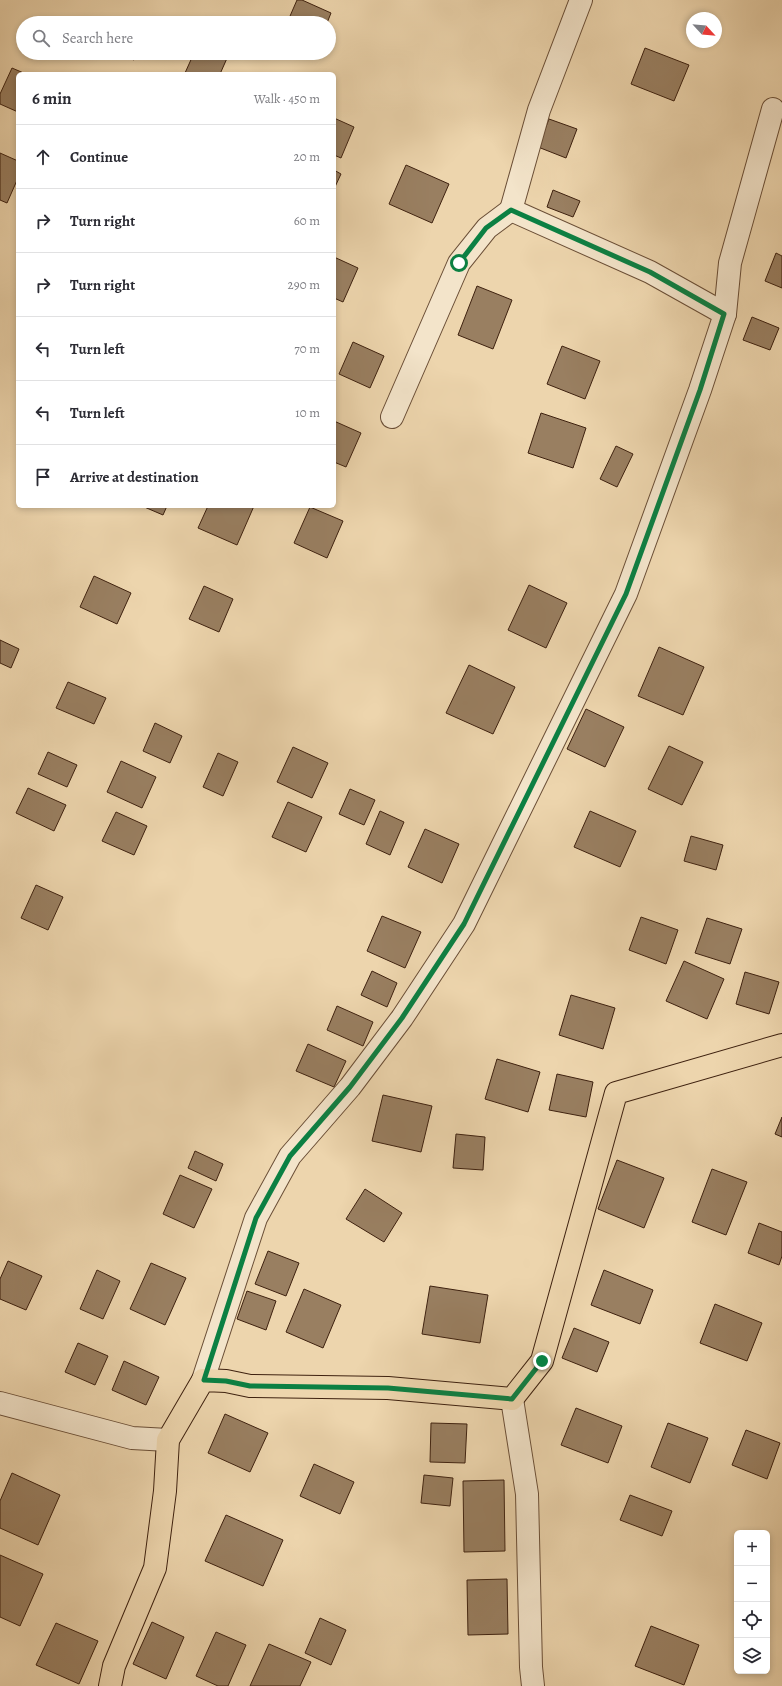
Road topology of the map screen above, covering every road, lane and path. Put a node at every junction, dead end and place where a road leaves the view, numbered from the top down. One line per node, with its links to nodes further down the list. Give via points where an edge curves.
1 (581, 0): 3 (street, via 539,110)
2 (772, 109): 4 (street, via 730,263)
3 (511, 210): 4 (street, via 650,272); 5 (street, via 486,228 459,263)
4 (724, 314): 7 (street, via 700,390 626,594 464,924 402,1018 350,1087 290,1156 278,1177 256,1218)
5 (392, 417)
6 (782, 1045): 8 (main road, via 616,1093 542,1361)
7 (204, 1380): 8 (main road, via 250,1386 388,1388); 10 (main road)
8 (512, 1399): 12 (street, via 527,1494)
9 (0, 1403): 10 (street, via 132,1438)
10 (168, 1440): 11 (main road, via 165,1491 155,1568 114,1666)
11 (110, 1686)
12 (533, 1686)

